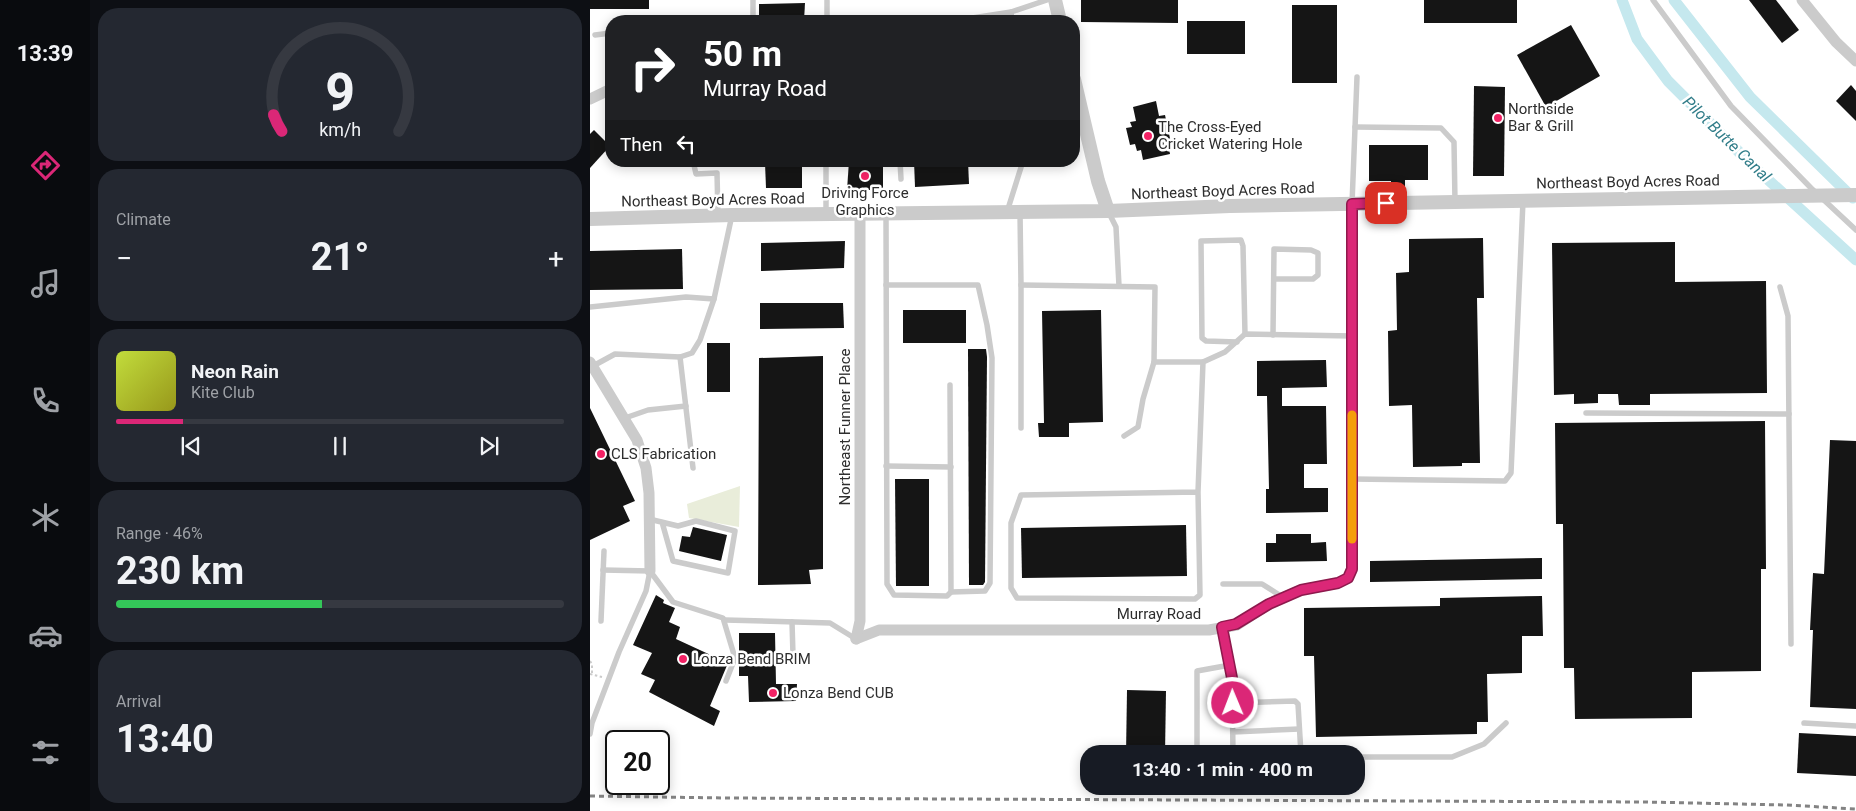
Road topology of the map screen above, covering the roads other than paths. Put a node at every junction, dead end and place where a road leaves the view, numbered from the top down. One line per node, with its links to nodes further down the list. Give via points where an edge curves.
1 (753, 0): 8 (lane)
2 (1047, 0): 7 (lane)
3 (1055, 0): 12 (street)
4 (1653, 0): 26 (lane, via 1731,106)
5 (1802, 0): 15 (street)
6 (827, 1): 9 (lane)
7 (1011, 12): 10 (lane); 11 (lane)
8 (753, 15)
9 (827, 15)
10 (992, 15)
11 (1011, 15)
12 (1059, 15)
13 (605, 34): 14 (lane)
14 (595, 35)
15 (1856, 61)
16 (1357, 77): 20 (lane)
17 (605, 92): 18 (street)
18 (590, 99)
19 (1080, 104): 31 (street)
20 (1355, 127): 29 (lane, via 1441,128 1454,142); 30 (lane)
21 (694, 167): 36 (lane, via 696,174 717,173)
22 (826, 167): 34 (lane)
23 (900, 167): 25 (lane)
24 (1023, 167): 32 (lane)
25 (901, 179)
26 (1818, 195): 27 (street, Northeast Boyd Acres Road); 28 (street, Northeast Boyd Acres Road); 39 (lane)
27 (1856, 195)
28 (1523, 200): 29 (street, Northeast Boyd Acres Road); 65 (lane, via 1511,474 1505,481)
29 (1455, 202): 30 (street, Northeast Boyd Acres Road)
30 (1352, 204): 31 (street, Northeast Boyd Acres Road); 49 (street, Murray Road)
31 (1108, 210): 32 (street, Northeast Boyd Acres Road); 43 (lane, via 1116,227)
32 (1013, 212): 35 (street, Northeast Boyd Acres Road); 41 (lane)
33 (860, 213): 34 (street, Northeast Boyd Acres Road); 35 (street, Northeast Boyd Acres Road); 79 (street, Northeast Funner Place, via 860,621)
34 (826, 214): 37 (street, Northeast Boyd Acres Road)
35 (886, 214): 42 (lane)
36 (718, 215): 37 (street, Northeast Boyd Acres Road); 38 (street, Northeast Boyd Acres Road)
37 (732, 215): 45 (lane)
38 (590, 219)
39 (1856, 230)
40 (1274, 279): 40 (lane, via 1313,279 1318,275 1318,253 1274,249); 48 (lane)
41 (1021, 285): 43 (lane); 60 (lane)
42 (886, 286): 62 (lane); 73 (lane, via 978,286 987,325 992,358 990,583 985,591)
43 (1119, 286): 52 (lane, via 1154,287)
44 (1780, 287): 58 (lane, via 1788,316)
45 (714, 299): 46 (lane, via 686,298); 51 (lane, via 700,340 692,353)
46 (590, 307)
47 (1245, 334): 48 (lane); 50 (lane); 50 (lane, via 1242,240 1201,240 1202,338 1206,341)
48 (1273, 335): 49 (lane)
49 (1352, 336): 65 (street, Murray Road)
50 (1237, 342): 53 (lane, via 1225,352)
51 (680, 357): 54 (lane, via 615,354); 56 (lane)
52 (1154, 362): 53 (lane); 61 (lane, via 1138,427)
53 (1203, 362): 66 (lane)
54 (591, 364): 59 (street)
55 (950, 385): 63 (lane)
56 (686, 406): 59 (lane, via 648,410); 64 (lane)
57 (1586, 413): 58 (lane)
58 (1789, 414): 80 (lane)
59 (624, 418): 67 (street, via 637,440 646,468)
60 (1021, 428)
61 (1124, 436)
62 (886, 466): 63 (lane); 73 (lane, via 887,584 894,595 947,596)
63 (951, 466): 73 (lane)
64 (693, 468)
65 (1352, 479): 74 (street, Murray Road, via 1352,569 1348,578 1301,590)
66 (1198, 492): 66 (lane, via 1200,595 1195,599 1017,598 1011,588 1012,523 1021,495)
67 (649, 519): 68 (lane); 71 (street)
68 (662, 522): 68 (lane, via 678,526 696,521 735,531 728,572 673,561)
69 (604, 551): 70 (lane)
70 (603, 570): 71 (lane); 76 (lane)
71 (650, 571): 75 (lane, via 673,602); 90 (lane, via 646,591)
72 (1223, 584): 74 (lane, via 1262,584)
73 (951, 592)
74 (1284, 598): 78 (street, Murray Road, via 1236,624)
75 (724, 620): 77 (lane); 83 (lane, via 735,658)
76 (601, 621)
77 (792, 622): 79 (lane, via 830,623); 81 (lane)
78 (1222, 627): 79 (street, Murray Road, via 1209,630 880,630); 82 (lane)
79 (856, 639)
80 (1791, 644)
81 (793, 655)
82 (1230, 664): 84 (lane); 91 (lane, via 1197,671)
83 (726, 681)
84 (1233, 703): 88 (lane, via 1295,701 1298,704); 89 (lane)
85 (1506, 722): 94 (lane, via 1484,744 1452,757)
86 (1804, 723): 87 (lane)
87 (1856, 726)
88 (1299, 729): 89 (lane); 93 (lane)
89 (1233, 732): 92 (lane)
90 (590, 734)
91 (1197, 745)
92 (1233, 745)
93 (1300, 745)
94 (1365, 757)

